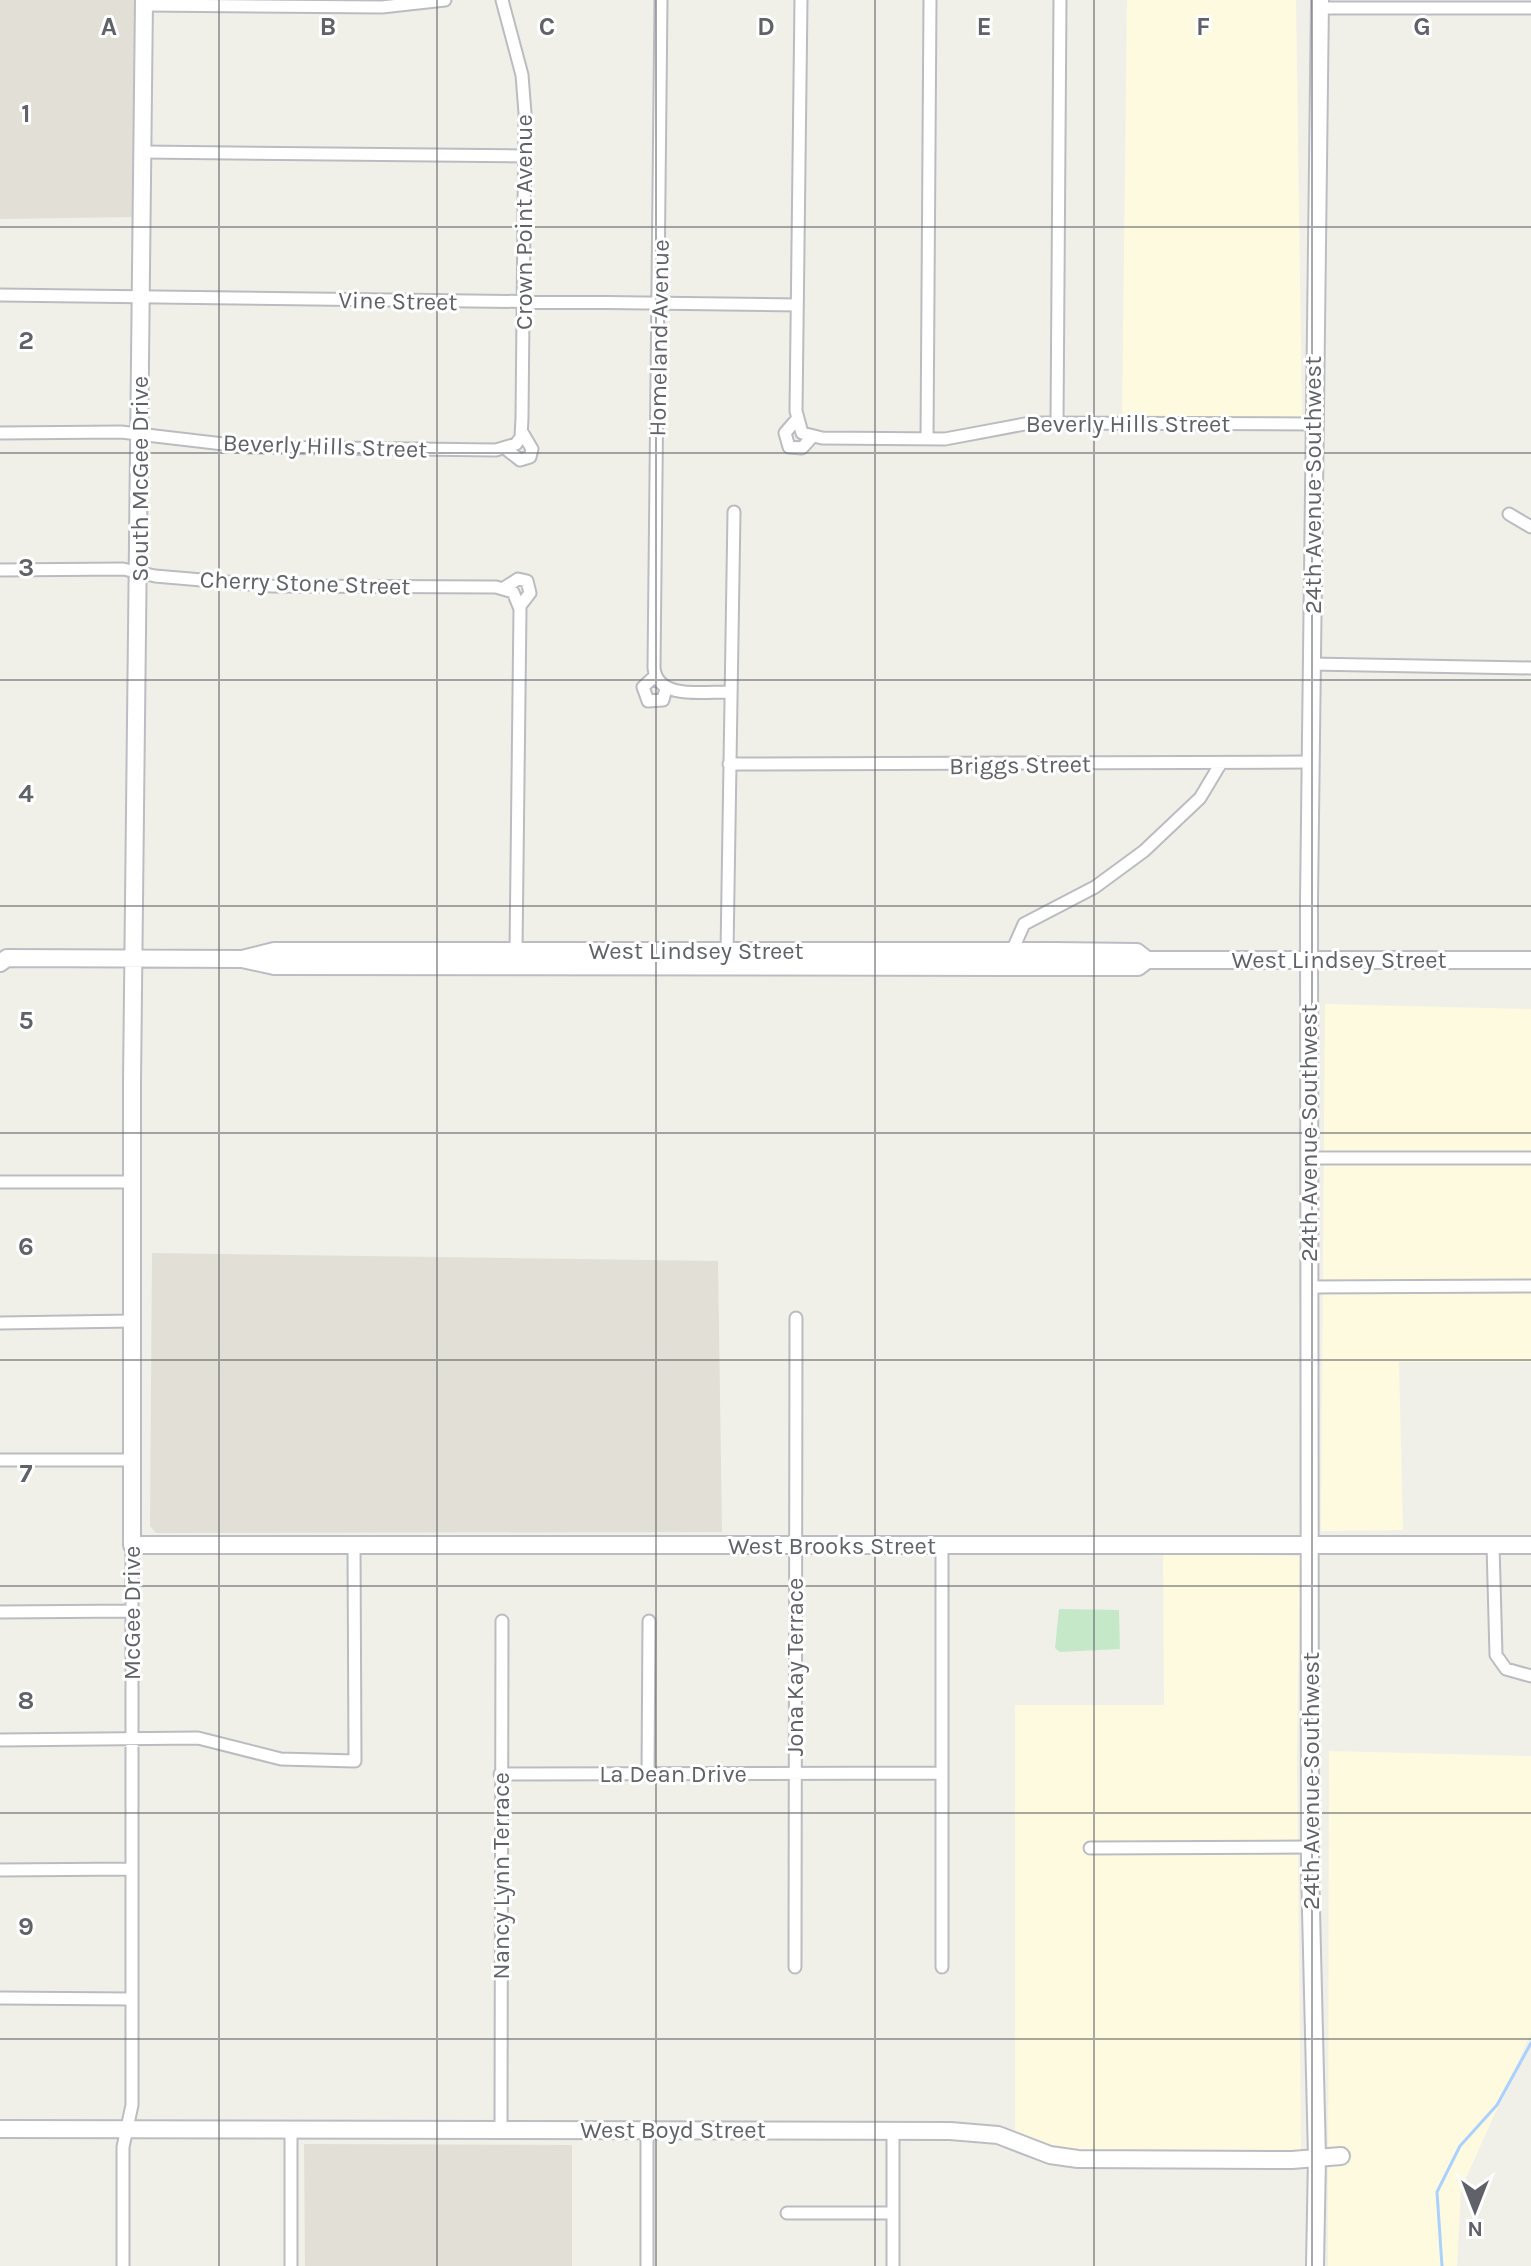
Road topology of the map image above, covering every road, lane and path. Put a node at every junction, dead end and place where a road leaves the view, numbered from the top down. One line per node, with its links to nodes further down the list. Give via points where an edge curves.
1 (445, 0): 7 (street, via 382,7)
2 (502, 0): 11 (street, Crown Point Avenue, via 522,75)
3 (661, 0): 15 (street, Homeland Avenue)
4 (801, 0): 16 (street)
5 (930, 0): 24 (street)
6 (1060, 0): 18 (street)
7 (144, 3): 10 (street, South McGee Drive)
8 (1320, 4): 9 (street); 19 (street, 24th Avenue Southwest)
9 (1531, 8)
10 (143, 152): 11 (street); 12 (street, South McGee Drive)
11 (525, 156): 14 (street, Crown Point Avenue)
12 (141, 294): 13 (street, Vine Street); 14 (street, Vine Street); 22 (street, South McGee Drive)
13 (0, 295)
14 (523, 302): 15 (street, Vine Street); 20 (street, Crown Point Avenue)
15 (659, 303): 16 (street, Vine Street); 35 (street, Homeland Avenue)
16 (797, 305): 17 (street)
17 (797, 419): 23 (street); 23 (street, Beverly Hills Street, via 785,433 789,447 802,448)
18 (1057, 423): 19 (street, Beverly Hills Street); 24 (street, Beverly Hills Street, via 1019,423 958,438)
19 (1313, 424): 33 (street, 24th Avenue Southwest)
20 (522, 432): 25 (street, Crown Point Avenue); 25 (street, Beverly Hills Street, via 532,449 530,457 520,460)
21 (0, 433): 22 (street, Beverly Hills Street)
22 (140, 434): 25 (street, Beverly Hills Street, via 249,447); 30 (street, South McGee Drive)
23 (807, 435): 24 (street, Beverly Hills Street)
24 (927, 439)
25 (511, 446)
26 (734, 512): 37 (street)
27 (1509, 514): 28 (street)
28 (1531, 527)
29 (0, 570): 30 (street, Cherry Stone Street)
30 (139, 573): 31 (street, Cherry Stone Street, via 242,585); 44 (street, South McGee Drive)
31 (508, 590): 32 (street); 32 (street, via 518,579 527,581 530,593)
32 (520, 606): 41 (street)
33 (1311, 664): 34 (street); 38 (street, 24th Avenue Southwest)
34 (1531, 668)
35 (655, 676): 36 (street); 36 (street, Homeland Avenue, via 643,687 648,701 663,700)
36 (666, 688): 37 (street, Homeland Avenue)
37 (731, 692): 40 (street)
38 (1310, 762): 39 (street, Briggs Street); 47 (street, 24th Avenue Southwest)
39 (1221, 763): 40 (street, Briggs Street); 46 (street, via 1200,798 1144,851 1095,887 1024,924)
40 (729, 764): 42 (street)
41 (516, 951): 42 (street, West Lindsey Street); 45 (street, West Lindsey Street)
42 (721, 957): 45 (street, West Lindsey Street); 46 (street, West Lindsey Street)
43 (2, 958): 44 (street, West Lindsey Street)
44 (134, 959): 45 (street, West Lindsey Street, via 242,959 261,966); 52 (street, McGee Drive)
45 (430, 959)
46 (1011, 959): 47 (street, West Lindsey Street, via 1138,967 1147,960)
47 (1309, 960): 48 (street, West Lindsey Street); 49 (street, 24th Avenue Southwest)
48 (1531, 960)
49 (1309, 1158): 50 (street); 54 (street, 24th Avenue Southwest)
50 (1531, 1158)
51 (0, 1182): 52 (street)
52 (132, 1182): 56 (street, McGee Drive)
53 (1531, 1286): 54 (street)
54 (1309, 1287): 66 (street, 24th Avenue Southwest)
55 (796, 1318): 62 (street, Jona Kay Terrace)
56 (133, 1321): 57 (street); 59 (street, McGee Drive)
57 (0, 1323)
58 (0, 1460): 59 (street)
59 (132, 1460): 60 (street, McGee Drive)
60 (132, 1545): 61 (street, West Brooks Street); 67 (street, McGee Drive)
61 (354, 1545): 62 (street, West Brooks Street); 73 (street, via 355,1761 281,1759 208,1738)
62 (796, 1545): 65 (street, West Brooks Street); 74 (street, Jona Kay Terrace)
63 (1493, 1545): 64 (street, West Brooks Street); 66 (street, West Brooks Street); 71 (street, via 1496,1655 1506,1669)
64 (1531, 1545)
65 (942, 1546): 66 (street, West Brooks Street); 75 (street)
66 (1310, 1546): 78 (street, 24th Avenue Southwest)
67 (132, 1611): 68 (street); 73 (street, McGee Drive)
68 (0, 1612)
69 (502, 1621): 76 (street, Nancy Lynn Terrace)
70 (649, 1621): 77 (street)
71 (1531, 1676)
72 (0, 1740): 73 (street)
73 (132, 1740): 80 (street, McGee Drive)
74 (795, 1773): 75 (street, La Dean Drive); 77 (street, La Dean Drive); 82 (street, Jona Kay Terrace)
75 (942, 1773): 83 (street)
76 (500, 1774): 77 (street, La Dean Drive); 89 (street, Nancy Lynn Terrace)
77 (648, 1774)
78 (1310, 1847): 79 (street); 93 (street, 24th Avenue Southwest)
79 (1090, 1848)
80 (132, 1869): 81 (street); 85 (street, McGee Drive)
81 (0, 1870)
82 (795, 1967)
83 (942, 1967)
84 (0, 1998): 85 (street)
85 (132, 1999): 86 (street, McGee Drive, via 132,2105)
86 (127, 2128): 87 (street, West Boyd Street); 88 (street, West Boyd Street); 96 (street, McGee Drive)
87 (0, 2129)
88 (291, 2129): 89 (street, West Boyd Street); 97 (street)
89 (501, 2130): 90 (street, West Boyd Street)
90 (647, 2130): 91 (street, West Boyd Street); 98 (street)
91 (893, 2131): 93 (street, West Boyd Street, via 985,2133 1078,2159); 95 (street)
92 (1341, 2156): 93 (street, West Boyd Street)
93 (1317, 2157): 100 (street, 24th Avenue Southwest)
94 (787, 2213): 95 (street)
95 (893, 2213): 99 (street)
96 (123, 2266)
97 (291, 2266)
98 (647, 2266)
99 (893, 2266)
100 (1315, 2266)

